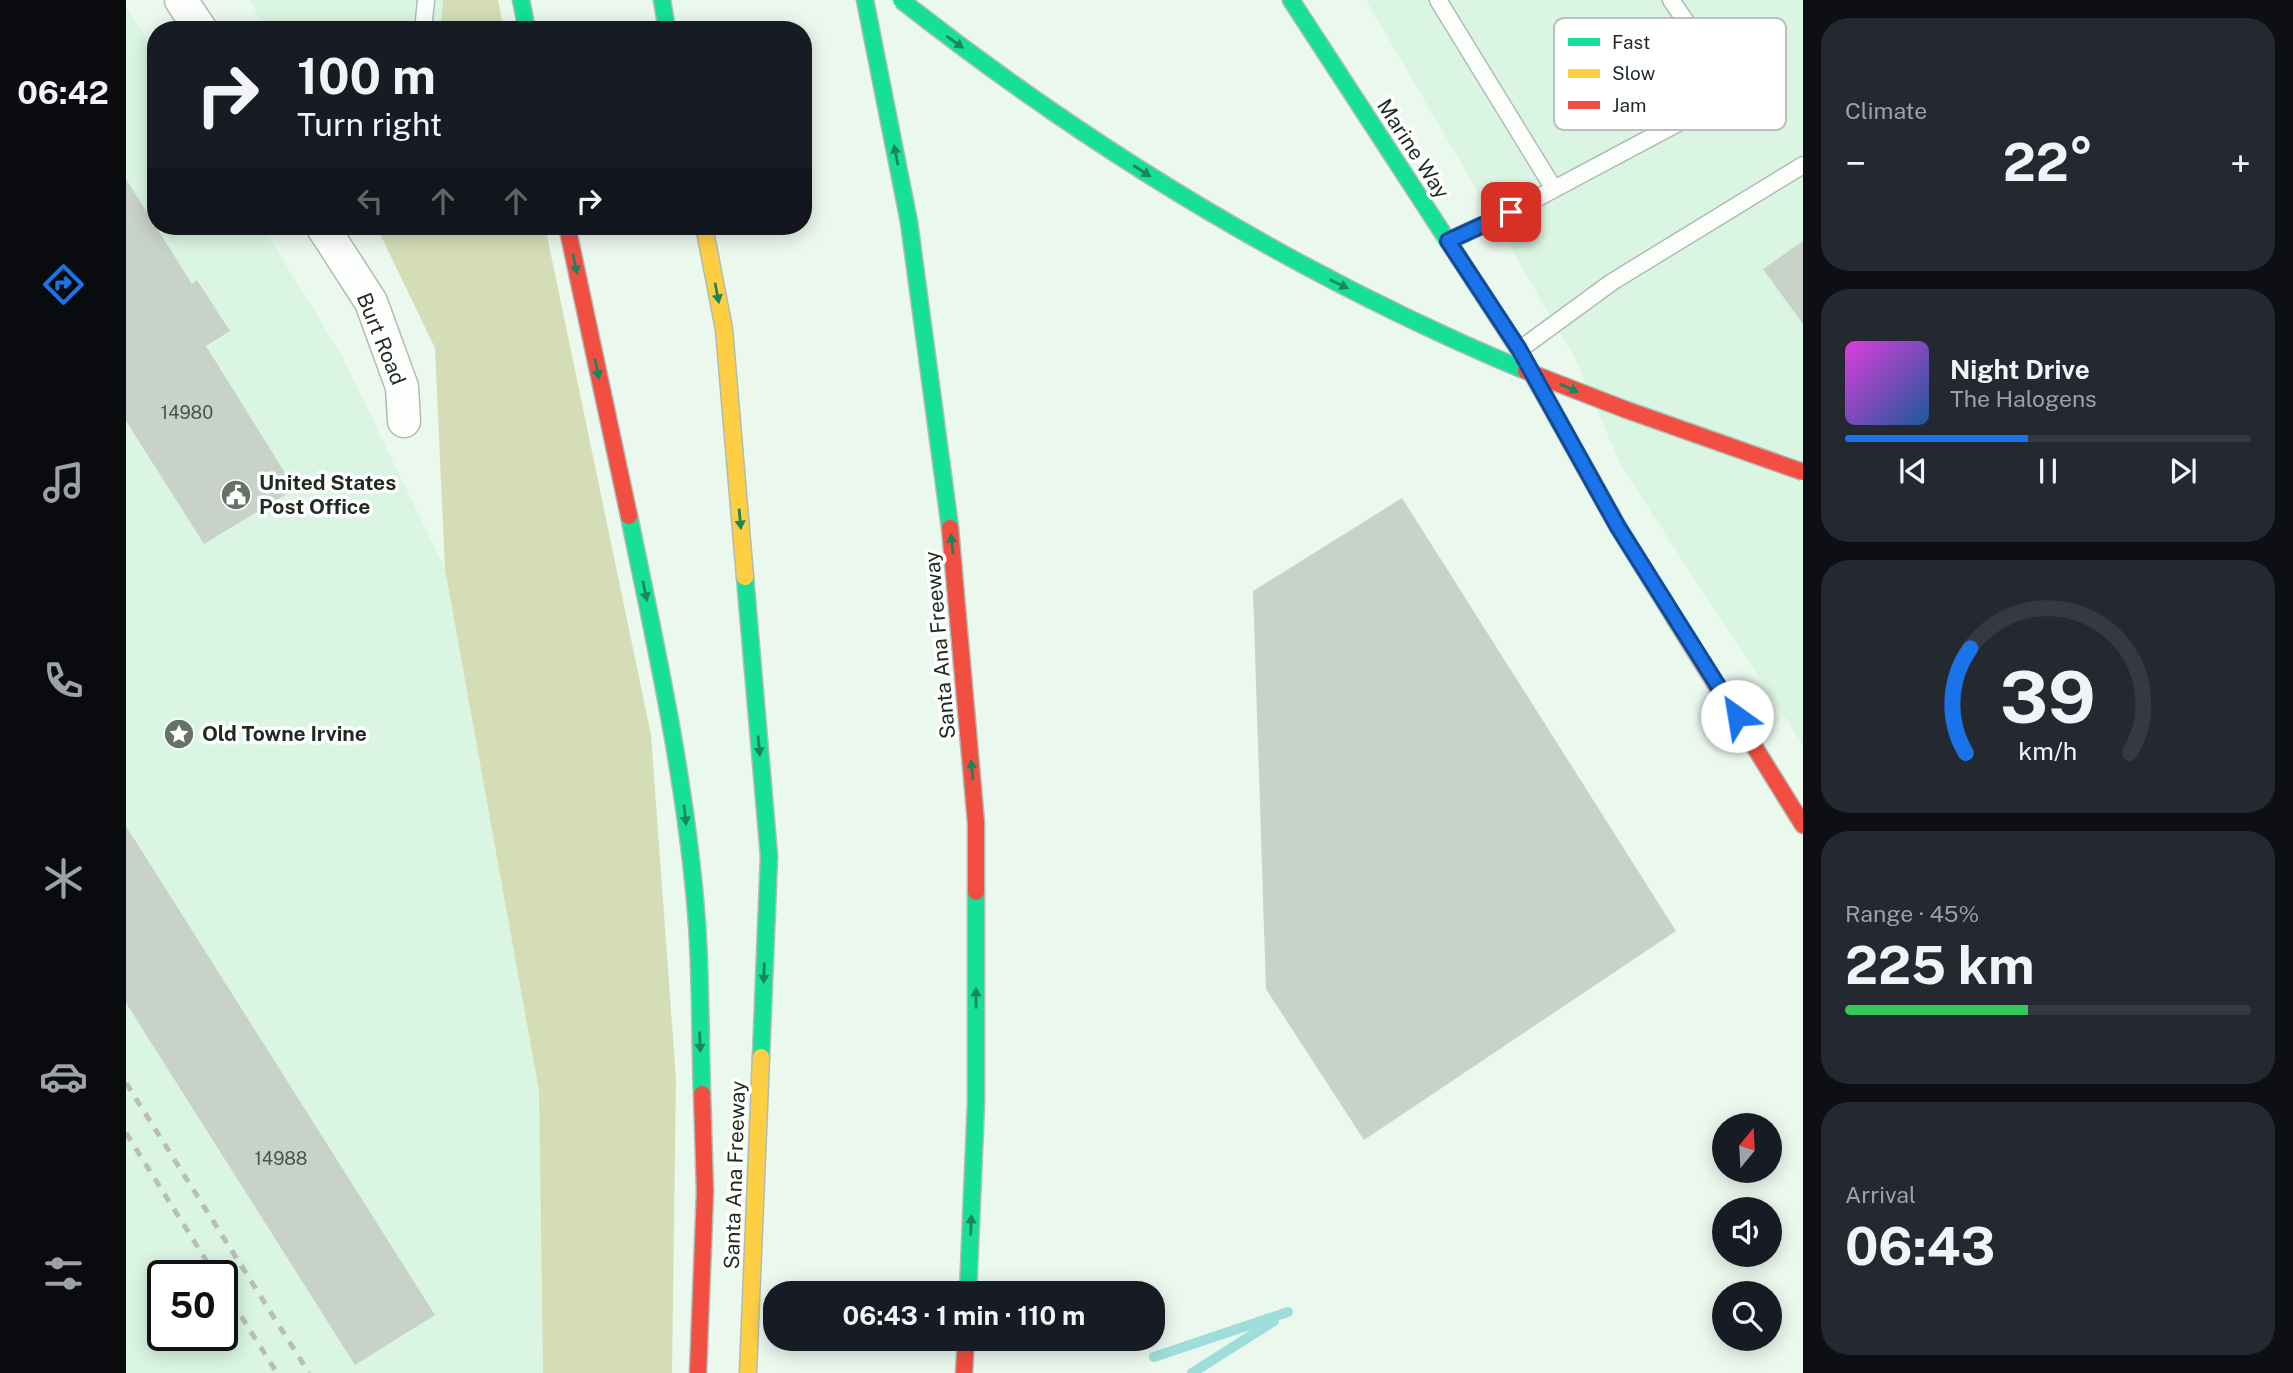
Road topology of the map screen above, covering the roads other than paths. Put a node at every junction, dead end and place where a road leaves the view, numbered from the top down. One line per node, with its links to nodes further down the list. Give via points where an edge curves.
1 (181, 0): 11 (street)
2 (426, 0): 12 (lane)
3 (521, 0): 13 (main road)
4 (662, 0): 14 (main road)
5 (865, 0): 26 (main road, Santa Ana Freeway, one-way to 5, via 976,1102 976,823 952,541 912,249)
6 (901, 0): 24 (main road, one-way to 24, bridge, via 1060,118 1164,187 1306,268 1449,338 1608,404)
7 (1291, 0): 21 (main road, Marine Way)
8 (1438, 0): 17 (lane)
9 (1671, 0): 10 (lane)
10 (1683, 18)
11 (195, 21)
12 (424, 21)
13 (525, 21)
14 (666, 21)
15 (1665, 130): 17 (lane)
16 (1803, 165): 22 (lane, via 1612,282)
17 (1554, 189): 21 (lane)
18 (328, 235): 23 (street, Burt Road, via 371,302 402,387)
19 (569, 235): 28 (main road, one-way to 28, via 653,632 683,799 697,925 705,1192)
20 (706, 235): 29 (main road, Santa Ana Freeway, one-way to 29, via 724,329 769,856)
21 (1448, 241): 22 (main road, Marine Way)
22 (1519, 349): 25 (main road, Marine Way, via 1618,527)
23 (404, 421)
24 (1803, 472)
25 (1803, 825)
26 (969, 1281)
27 (965, 1351): 30 (main road)
28 (698, 1373)
29 (748, 1373)
30 (964, 1373)

